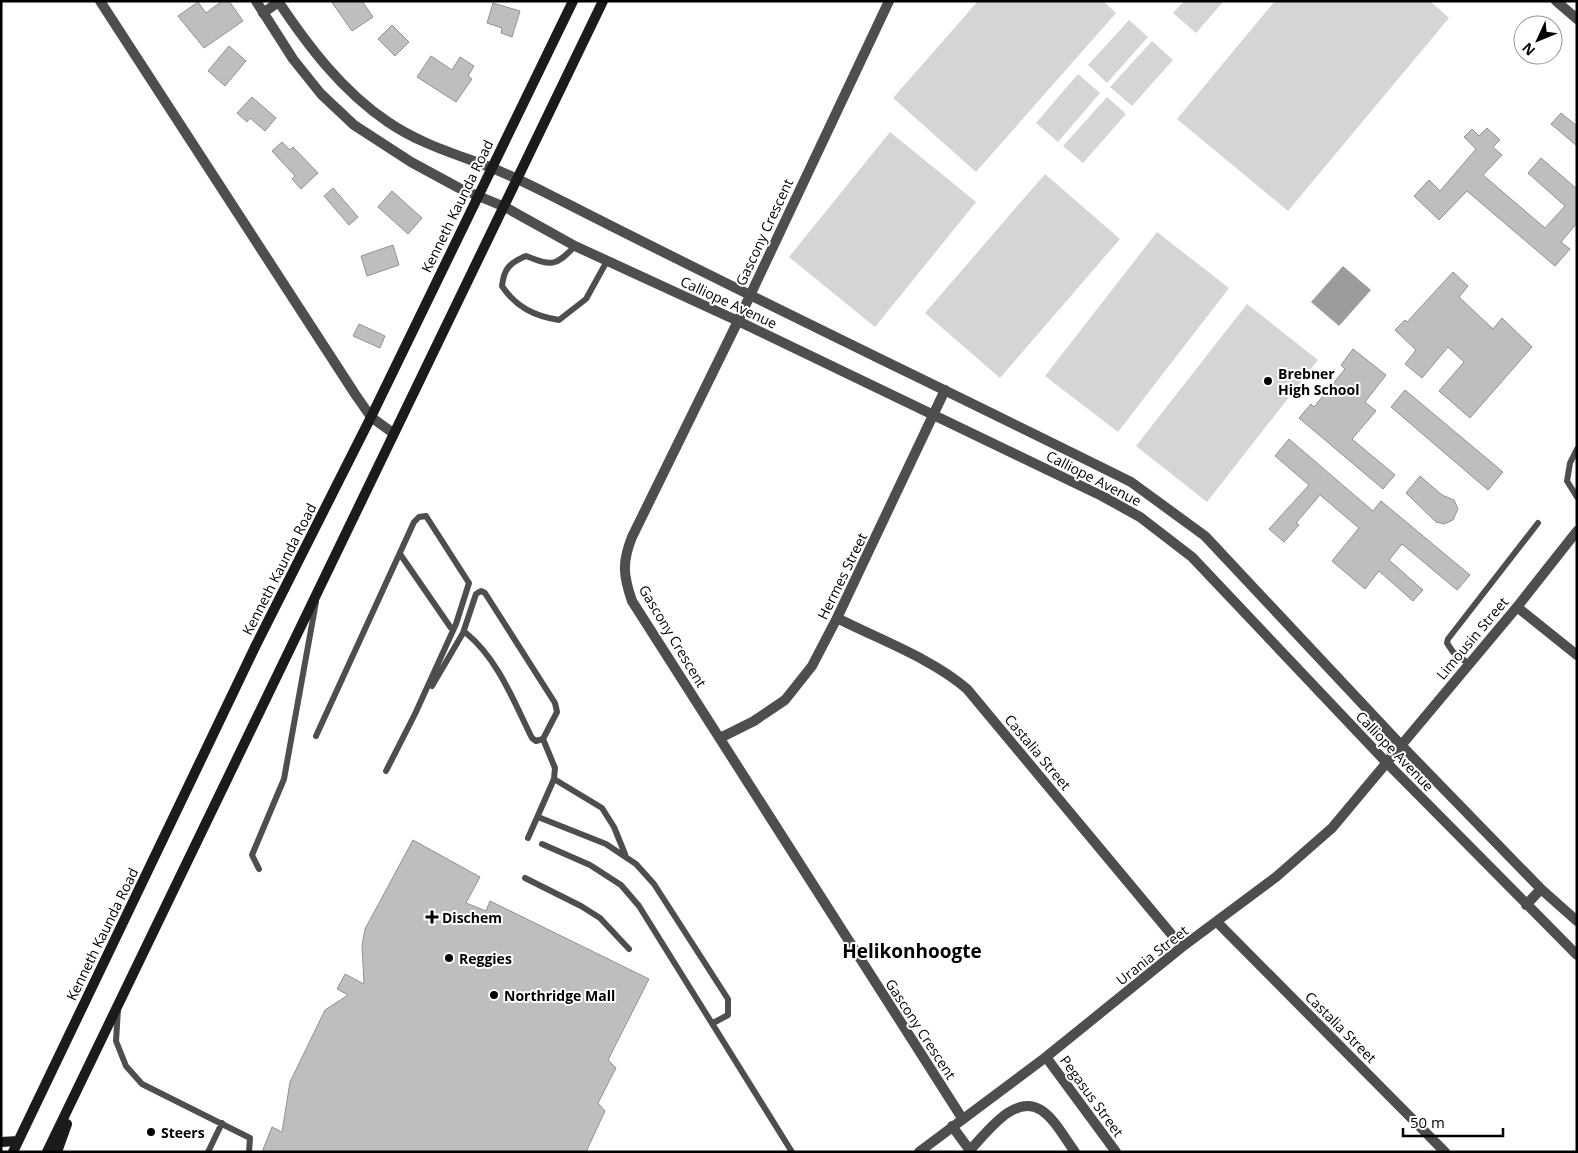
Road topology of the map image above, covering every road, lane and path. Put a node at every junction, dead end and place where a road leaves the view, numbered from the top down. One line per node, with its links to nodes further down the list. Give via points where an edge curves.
1 (100, 1): 20 (street)
2 (256, 1): 8 (street, Calliope Avenue)
3 (573, 1): 10 (main road, Kenneth Kaunda Road)
4 (604, 1): 11 (main road)
5 (889, 1): 16 (street, Gascony Crescent)
6 (1556, 1): 9 (street)
7 (279, 2): 8 (street); 10 (street, Calliope Avenue, via 316,53 365,104 409,135)
8 (263, 13): 12 (street, Calliope Avenue, via 321,94 354,125 411,162)
9 (1577, 19)
10 (491, 168): 11 (street, Calliope Avenue); 12 (main road, Kenneth Kaunda Road)
11 (518, 179): 13 (main road); 16 (street, Calliope Avenue)
12 (477, 195): 13 (street, Calliope Avenue); 20 (main road, Kenneth Kaunda Road)
13 (505, 207): 14 (street, Calliope Avenue); 21 (main road)
14 (575, 246): 15 (street, Calliope Avenue); 15 (lane, via 562,261 550,265 526,256 512,262 503,272 502,286 510,299 529,313 559,320 586,299)
15 (607, 261): 17 (street, Calliope Avenue)
16 (749, 295): 17 (street, Gascony Crescent); 18 (street, Calliope Avenue)
17 (738, 321): 19 (street, Calliope Avenue); 36 (street, Gascony Crescent, via 632,537 624,565 632,601)
18 (945, 390): 19 (street, Hermes Street); 38 (street, Calliope Avenue, via 1131,482 1198,531 1239,570)
19 (935, 414): 29 (street, Hermes Street); 39 (street, Calliope Avenue, via 1102,496 1171,539 1213,578)
20 (371, 417): 21 (street); 62 (main road, Kenneth Kaunda Road, via 256,645)
21 (394, 433): 27 (main road)
22 (1577, 449): 23 (lane, via 1570,463 1567,481)
23 (1577, 497)
24 (1538, 523): 33 (lane, via 1448,639 1453,652)
25 (1577, 531): 28 (street, Limousin Street)
26 (400, 554): 30 (lane); 30 (lane, via 414,522 426,516 469,583); 35 (lane)
27 (318, 589): 46 (lane, via 284,779 252,855); 55 (main road)
28 (1517, 607): 32 (street); 33 (street, Limousin Street)
29 (837, 618): 36 (street, Hermes Street, via 812,666 785,700); 52 (street, Castalia Street, via 942,670 967,689)
30 (454, 628): 34 (lane)
31 (463, 633): 34 (lane); 37 (lane, via 479,645 502,677 532,738 536,741); 37 (lane, via 476,594 486,593 555,703 557,712)
32 (1577, 654)
33 (1469, 664): 38 (street, Limousin Street)
34 (415, 714): 40 (lane)
35 (316, 736)
36 (720, 738): 59 (street, Gascony Crescent)
37 (543, 739): 41 (lane, via 555,768)
38 (1400, 744): 39 (street, Limousin Street); 48 (street, Calliope Avenue)
39 (1386, 762): 49 (street, Calliope Avenue); 51 (street, Urania Street, via 1332,828)
40 (386, 771)
41 (554, 779): 42 (lane); 45 (lane, via 602,808 614,826)
42 (538, 817): 43 (lane); 45 (lane)
43 (528, 838)
44 (542, 844): 56 (lane, via 590,865 621,885 639,906)
45 (625, 854): 56 (lane, via 654,884 728,999 728,1015)
46 (259, 869)
47 (525, 878): 53 (lane, via 600,918)
48 (1541, 888): 49 (street); 50 (street, Calliope Avenue)
49 (1526, 905): 54 (street, Calliope Avenue)
50 (1577, 921)
51 (1217, 922): 52 (street, Urania Street); 74 (street, Castalia Street)
52 (1182, 947): 57 (street, Urania Street)
53 (629, 949)
54 (1577, 955)
55 (118, 1000): 58 (main road); 60 (lane, via 116,1041 126,1066 142,1084)
56 (713, 1023): 70 (lane)
57 (1046, 1057): 59 (street, Urania Street); 73 (street, Pegasus Street)
58 (85, 1074): 66 (main road); 67 (main road)
59 (962, 1118): 61 (street, Urania Street)
60 (222, 1123): 68 (lane); 69 (lane, via 250,1138)
61 (952, 1126): 64 (street); 71 (street, Urania Street)
62 (18, 1141): 63 (main road); 65 (main road, Kenneth Kaunda Road)
63 (1, 1142)
64 (971, 1151): 72 (street, via 1008,1110 1024,1106 1042,1111)
65 (13, 1152)
66 (47, 1152)
67 (57, 1152)
68 (208, 1152)
69 (249, 1152)
70 (792, 1152)
71 (919, 1152)
72 (1076, 1152)
73 (1116, 1152)
74 (1445, 1152)

